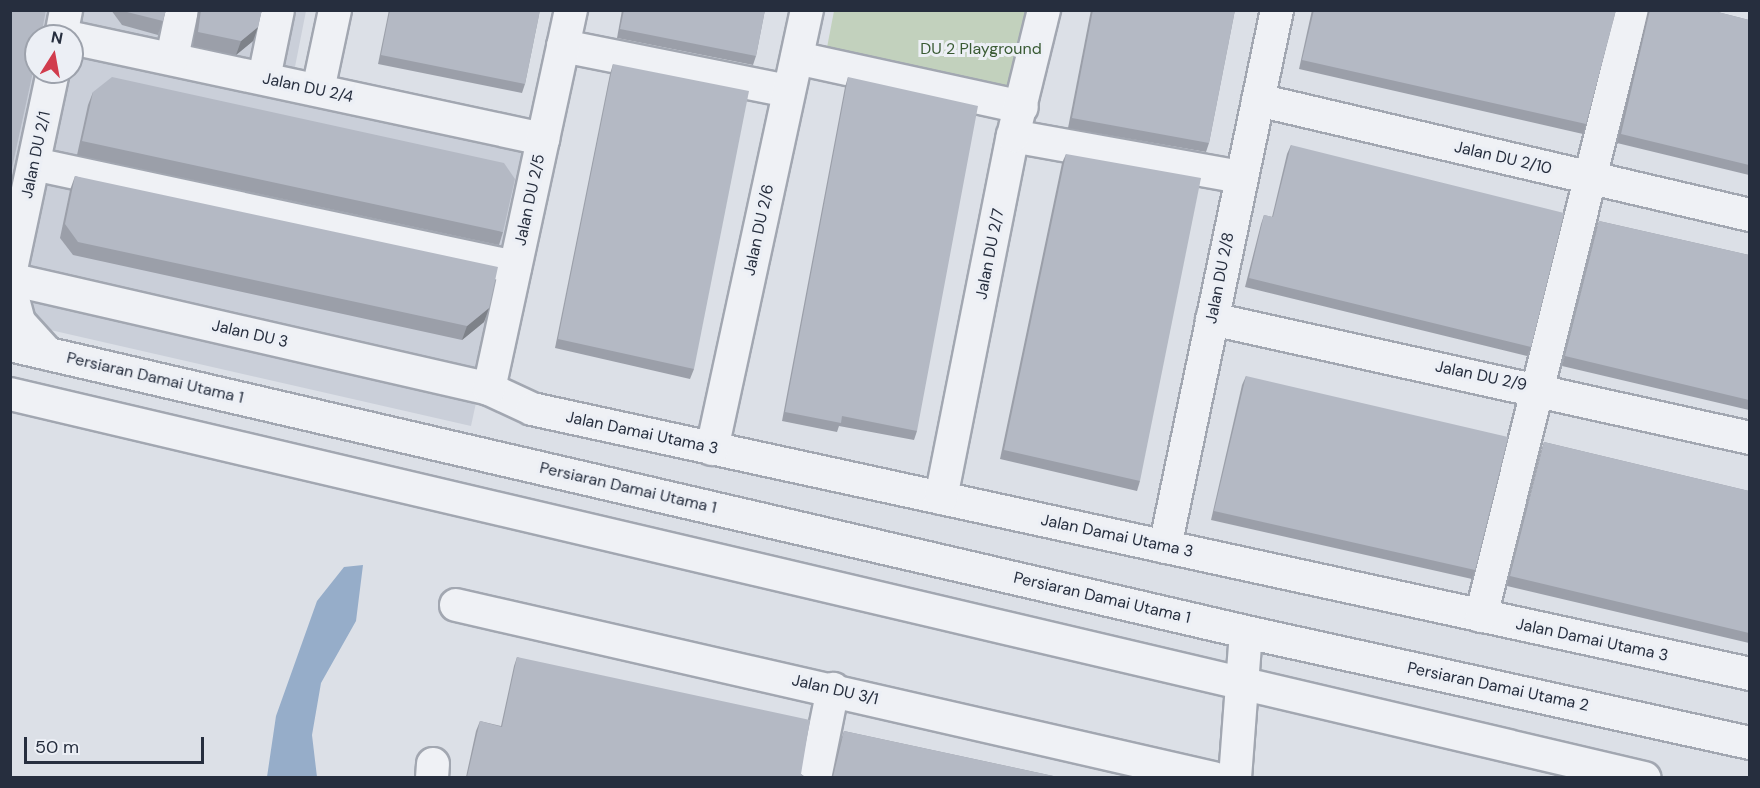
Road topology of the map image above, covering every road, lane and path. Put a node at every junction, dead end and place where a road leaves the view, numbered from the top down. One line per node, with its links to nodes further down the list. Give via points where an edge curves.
1 (182, 10): 11 (street)
2 (278, 10): 13 (street)
3 (335, 10): 15 (street)
4 (571, 10): 10 (street, Jalan DU 2/5)
5 (807, 10): 12 (street, Jalan DU 2/6)
6 (1044, 10): 18 (street, Jalan DU 2/7)
7 (1277, 10): 17 (street, Jalan DU 2/8)
8 (1632, 10): 22 (street)
9 (84, 40): 11 (street, Jalan DU 2/4)
10 (563, 46): 16 (street); 19 (street, Jalan DU 2/5)
11 (172, 58): 13 (street, Jalan DU 2/4)
12 (796, 58): 16 (street, Jalan DU 2/6); 18 (street)
13 (264, 78): 15 (street, Jalan DU 2/4)
14 (51, 84): 20 (street, Jalan DU 2/1)
15 (318, 90): 19 (street, Jalan DU 2/4)
16 (789, 91): 35 (street, Jalan DU 2/6)
17 (1258, 100): 21 (street, Jalan DU 2/8); 22 (street, Jalan DU 2/10)
18 (1018, 122): 21 (street); 36 (street, Jalan DU 2/7)
19 (543, 139): 24 (street, Jalan DU 2/5)
20 (34, 164): 24 (street); 25 (street, Jalan DU 2/1)
21 (1241, 177): 28 (street, Jalan DU 2/8)
22 (1588, 178): 23 (street, Jalan DU 2/10); 31 (street)
23 (1749, 215)
24 (515, 267): 32 (street, Jalan DU 2/5)
25 (10, 274)
26 (10, 279): 32 (street, Jalan DU 3)
27 (10, 288): 30 (street, via 19,322)
28 (1212, 318): 31 (street, Jalan DU 2/9); 37 (street, Jalan DU 2/8)
29 (10, 345): 30 (street, Persiaran Damai Utama 1)
30 (48, 354): 40 (street, Persiaran Damai Utama 1)
31 (1539, 388): 34 (street, Jalan DU 2/9); 39 (street)
32 (489, 389): 35 (street, Jalan Damai Utama 3, via 532,409)
33 (10, 394): 42 (street)
34 (1749, 438)
35 (712, 449): 36 (street, Jalan Damai Utama 3)
36 (941, 498): 37 (street, Jalan Damai Utama 3)
37 (1165, 547): 39 (street, Jalan Damai Utama 3)
38 (456, 605): 43 (street, Jalan DU 3/1)
39 (1481, 616): 41 (street, Jalan Damai Utama 3)
40 (1246, 632): 42 (street); 44 (street, Persiaran Damai Utama 2)
41 (1749, 674)
42 (1242, 685): 47 (street); 48 (street)
43 (832, 689): 45 (street); 46 (street, Jalan DU 3/1)
44 (1749, 743)
45 (815, 777)
46 (1213, 777)
47 (1235, 777)
48 (1644, 777)

